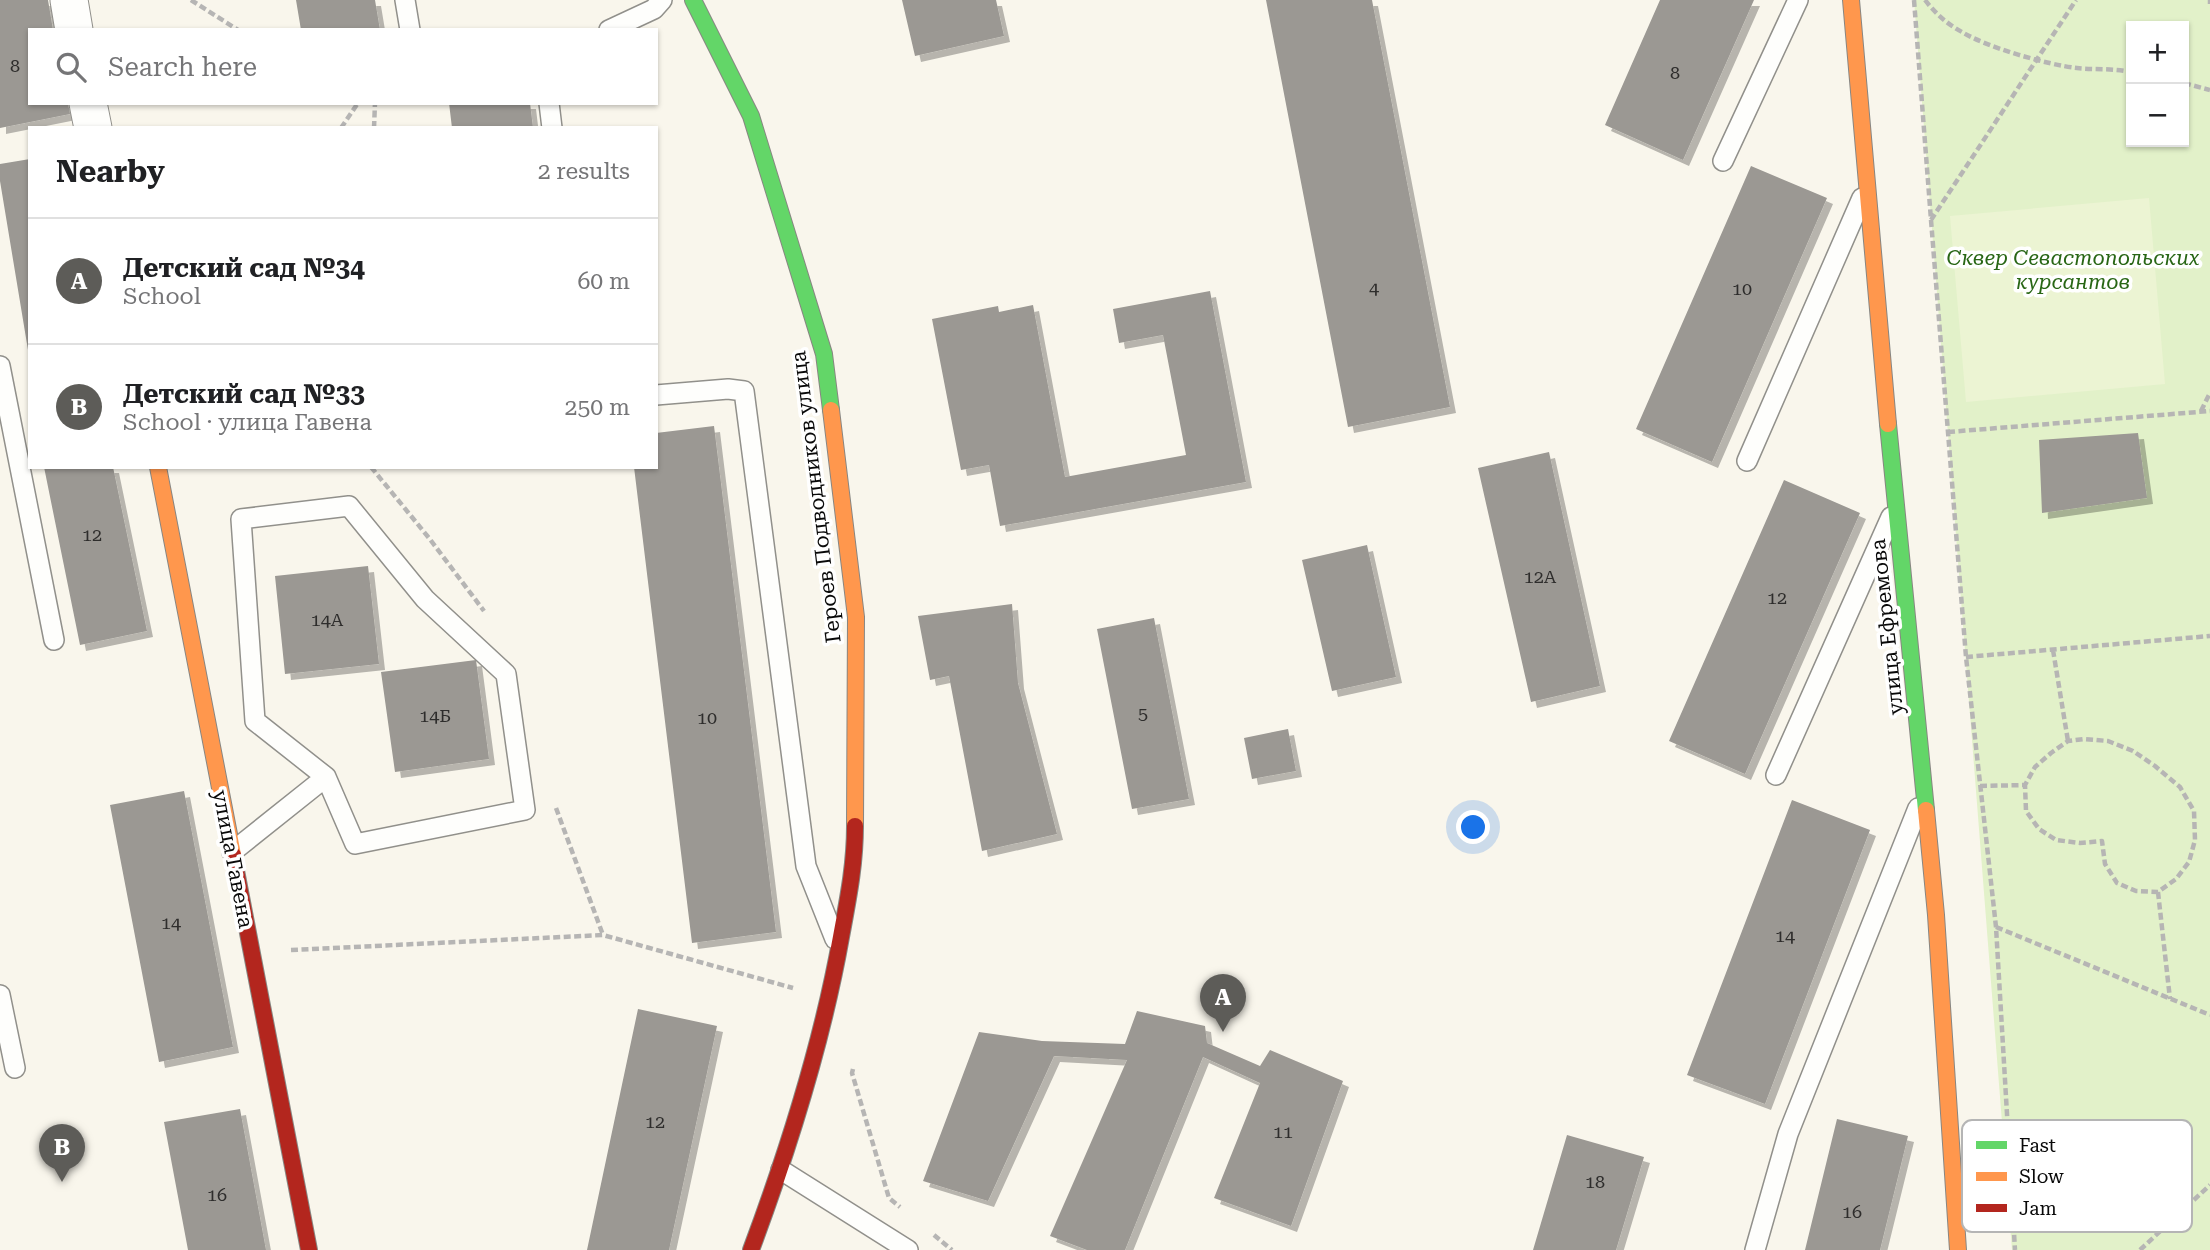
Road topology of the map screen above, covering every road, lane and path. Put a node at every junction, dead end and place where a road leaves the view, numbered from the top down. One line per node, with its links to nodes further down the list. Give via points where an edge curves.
1 (69, 0): 11 (street)
2 (191, 0): 12 (path)
3 (405, 0): 13 (lane)
4 (662, 0): 14 (lane, via 654,9)
5 (693, 0): 52 (street, Героев Подводников улица, via 751,116 824,354 856,617 855,861)
6 (1798, 0): 27 (lane)
7 (1851, 0): 28 (street, улица Ефремова)
8 (1914, 0): 29 (path)
9 (1925, 0): 15 (path, via 1963,33)
10 (2076, 0): 15 (path)
11 (74, 28)
12 (235, 28)
13 (410, 28)
14 (613, 28)
15 (2038, 60): 16 (path); 29 (path)
16 (2126, 71)
17 (2188, 84): 18 (path)
18 (2210, 90)
19 (88, 105): 23 (street)
20 (357, 105): 24 (path)
21 (375, 105): 25 (path)
22 (549, 105): 26 (lane)
23 (93, 126)
24 (342, 126)
25 (373, 126)
26 (552, 126)
27 (1723, 161)
28 (1867, 187): 36 (lane); 38 (street, улица Ефремова)
29 (1931, 220): 35 (path)
30 (0, 366): 40 (lane)
31 (2210, 393): 34 (path)
32 (658, 396): 52 (lane, via 729,388 744,391 806,866)
33 (2210, 411): 34 (path)
34 (2201, 412): 35 (path)
35 (1948, 432): 42 (path)
36 (1747, 461)
37 (158, 469): 49 (street, улица Гавена)
38 (1896, 506): 44 (lane); 48 (street, улица Ефремова)
39 (2210, 636): 41 (path)
40 (54, 640)
41 (2053, 650): 42 (path); 43 (path)
42 (1966, 657): 47 (path)
43 (2068, 741): 46 (path, via 2035,767); 50 (path, via 2108,741 2133,751 2180,787 2194,811 2195,840 2189,862)
44 (1776, 775)
45 (326, 777): 45 (lane, via 355,845 525,810 506,674 425,599 349,506 241,519 255,721); 49 (lane)
46 (2025, 785): 47 (path); 50 (path, via 2026,811 2039,829 2056,840 2102,841 2105,864 2117,883 2136,891)
47 (1980, 786): 51 (path)
48 (1924, 792): 72 (lane, via 1788,1134); 73 (street, улица Ефремова)
49 (232, 852): 53 (street, улица Гавена)
50 (2158, 892): 56 (path)
51 (1996, 927): 56 (path); 60 (path)
52 (839, 950): 55 (street, Героев Подводников улица)
53 (251, 952): 55 (path, via 603,935); 68 (street, улица Гавена)
54 (0, 995): 59 (lane)
55 (830, 999): 61 (street, Героев Подводников улица)
56 (2170, 999): 57 (path)
57 (2210, 1015)
58 (854, 1060): 64 (path, via 852,1073 889,1198)
59 (15, 1068)
60 (2007, 1120)
61 (781, 1170): 69 (street, Героев Подводников улица); 70 (lane)
62 (2210, 1185): 63 (path)
63 (2192, 1202)
64 (910, 1216)
65 (2014, 1232): 74 (path)
66 (2159, 1232): 75 (path)
67 (931, 1233): 71 (path)
68 (309, 1250)
69 (751, 1250)
70 (908, 1250)
71 (952, 1250)
72 (1755, 1250)
73 (1958, 1250)
74 (2015, 1250)
75 (2140, 1250)

